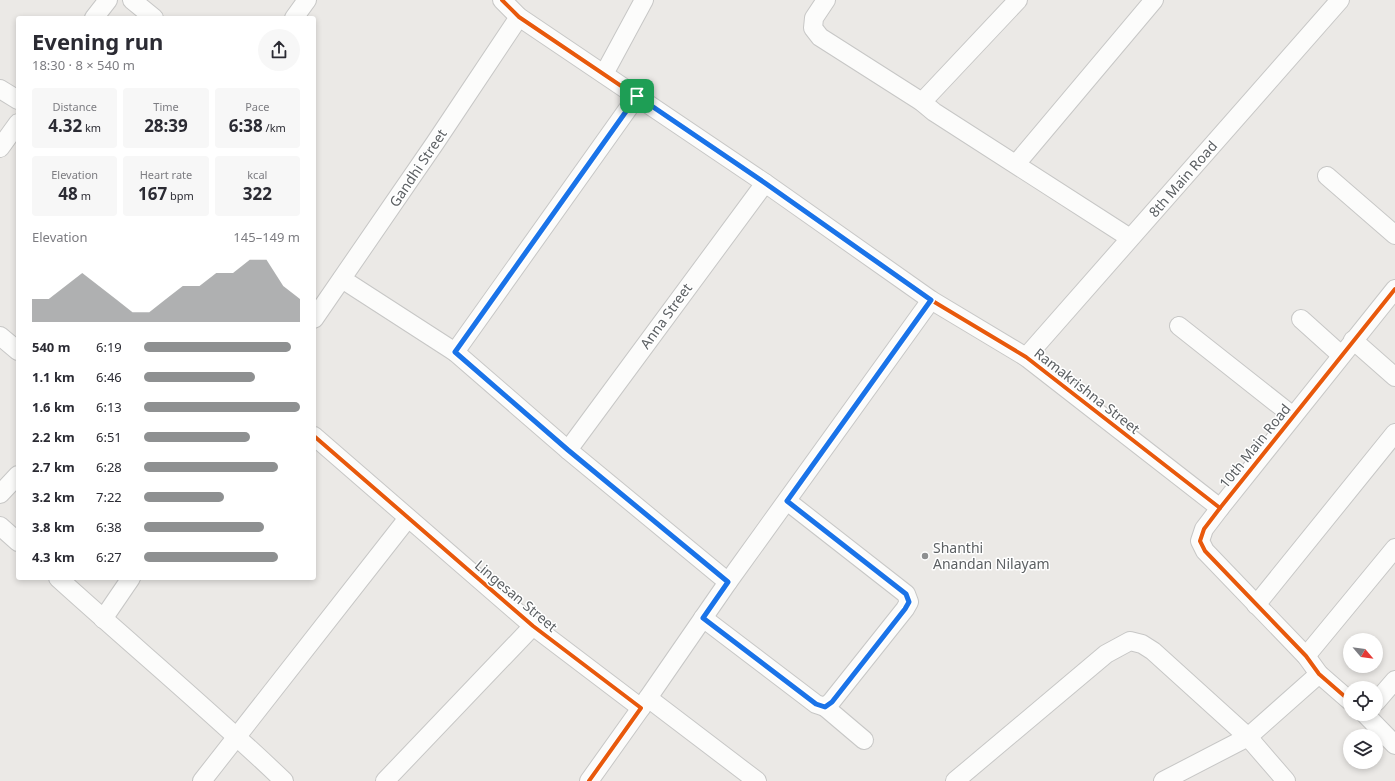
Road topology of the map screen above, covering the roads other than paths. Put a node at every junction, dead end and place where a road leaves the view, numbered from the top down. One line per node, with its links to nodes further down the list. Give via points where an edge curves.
1 (108, 0): 10 (street)
2 (132, 0): 11 (street)
3 (306, 0): 12 (street)
4 (502, 0): 13 (street, Ramakrishna Street)
5 (644, 0): 14 (street)
6 (1018, 0): 18 (street)
7 (1154, 0): 21 (street)
8 (1340, 0): 25 (street, 8th Main Road)
9 (821, 1): 18 (street, via 813,28 820,37)
10 (96, 16)
11 (152, 16)
12 (295, 16)
13 (519, 17): 14 (street, Ramakrishna Street); 26 (street, Gandhi Street)
14 (604, 74): 16 (street, Ramakrishna Street)
15 (0, 89): 17 (street)
16 (637, 96): 23 (street, Ramakrishna Street); 35 (street)
17 (16, 99)
18 (922, 102): 21 (street)
19 (16, 126): 20 (street)
20 (0, 148)
21 (1016, 164): 25 (street)
22 (1327, 176): 24 (street)
23 (765, 183): 28 (street, Ramakrishna Street); 42 (street, Anna Street)
24 (1395, 234)
25 (1130, 238): 37 (street, 8th Main Road)
26 (342, 279): 29 (street, Gandhi Street); 35 (street)
27 (1395, 289): 33 (street, 10th Main Road)
28 (931, 300): 37 (street, Ramakrishna Street); 45 (street)
29 (316, 316)
30 (1301, 319): 36 (street)
31 (1179, 326): 39 (street)
32 (0, 336): 34 (street)
33 (1353, 340): 36 (street, 10th Main Road); 38 (street)
34 (16, 349)
35 (455, 352): 42 (street)
36 (1341, 355): 39 (street, 10th Main Road)
37 (1026, 357): 46 (street, Ramakrishna Street)
38 (1395, 377)
39 (1293, 416): 46 (street, 10th Main Road)
40 (1395, 432): 54 (street)
41 (316, 438): 47 (street, Lingesan Street)
42 (568, 450): 53 (street)
43 (16, 477): 44 (street)
44 (0, 494)
45 (787, 501): 53 (street); 64 (street, via 906,594 909,602 832,702)
46 (1220, 508): 54 (street, 10th Main Road, via 1204,529 1200,541 1205,551)
47 (408, 518): 57 (street, Lingesan Street); 66 (street)
48 (0, 526): 49 (street)
49 (16, 540)
50 (1395, 548): 58 (street)
51 (60, 580): 56 (street)
52 (130, 580): 56 (street)
53 (728, 582): 55 (street)
54 (1256, 605): 58 (street, 10th Main Road)
55 (703, 618): 63 (street); 64 (street, via 816,704)
56 (103, 619): 66 (street)
57 (533, 626): 63 (street, Lingesan Street); 72 (street)
58 (1306, 656): 59 (street, 10th Main Road)
59 (1319, 674): 62 (street, 10th Main Road); 67 (street)
60 (1395, 680): 61 (street)
61 (1383, 694)
62 (1343, 695)
63 (644, 703): 73 (street); 74 (street, Lingesan Street)
64 (825, 707): 68 (street)
65 (1376, 721): 69 (street)
66 (237, 736): 70 (street); 71 (street)
67 (1248, 737): 75 (street, via 1152,651 1142,644 1130,642 1106,654); 76 (street); 77 (street)
68 (864, 740)
69 (1395, 745)
70 (202, 781)
71 (284, 781)
72 (385, 781)
73 (588, 781)
74 (757, 781)
75 (955, 781)
76 (1163, 781)
77 (1286, 781)

